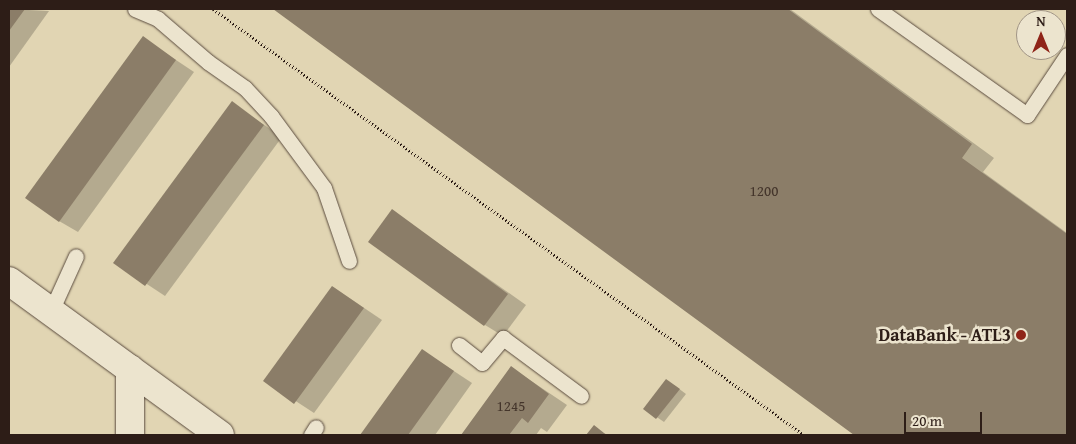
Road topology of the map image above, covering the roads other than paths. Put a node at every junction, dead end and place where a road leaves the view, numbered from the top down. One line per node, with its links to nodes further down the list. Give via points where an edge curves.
1 (135, 9): 5 (lane, via 158,18 208,62 245,88 272,116 324,188)
2 (878, 9): 3 (lane, via 1027,115)
3 (1067, 55)
4 (76, 256): 7 (lane)
5 (349, 261)
6 (9, 280): 7 (street)
7 (51, 311): 9 (street)
8 (459, 345): 10 (lane, via 482,363 503,338)
9 (130, 369): 11 (street); 12 (street)
10 (581, 396)
11 (130, 435)
12 (220, 435)

